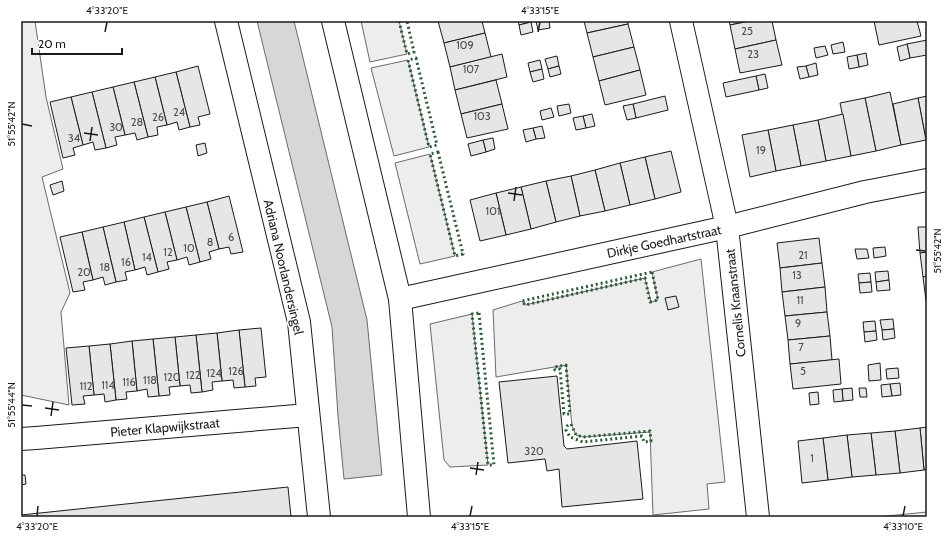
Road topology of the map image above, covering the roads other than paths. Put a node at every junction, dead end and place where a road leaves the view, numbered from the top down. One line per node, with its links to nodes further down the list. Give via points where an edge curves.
1 (226, 21): 7 (street, Adriana Noorlandersingel, via 299,322)
2 (333, 21): 6 (street)
3 (681, 21): 5 (street, Cornelis Kraanstraat)
4 (927, 180): 5 (street, Dirkje Goedhartstraat, via 865,192)
5 (727, 227): 6 (street, Dirkje Goedhartstraat); 11 (street, Cornelis Kraanstraat)
6 (400, 299): 10 (street)
7 (308, 415): 8 (street, Pieter Klapwijkstraat); 9 (street, Adriana Noorlandersingel)
8 (21, 439)
9 (320, 517)
10 (419, 517)
11 (758, 517)

